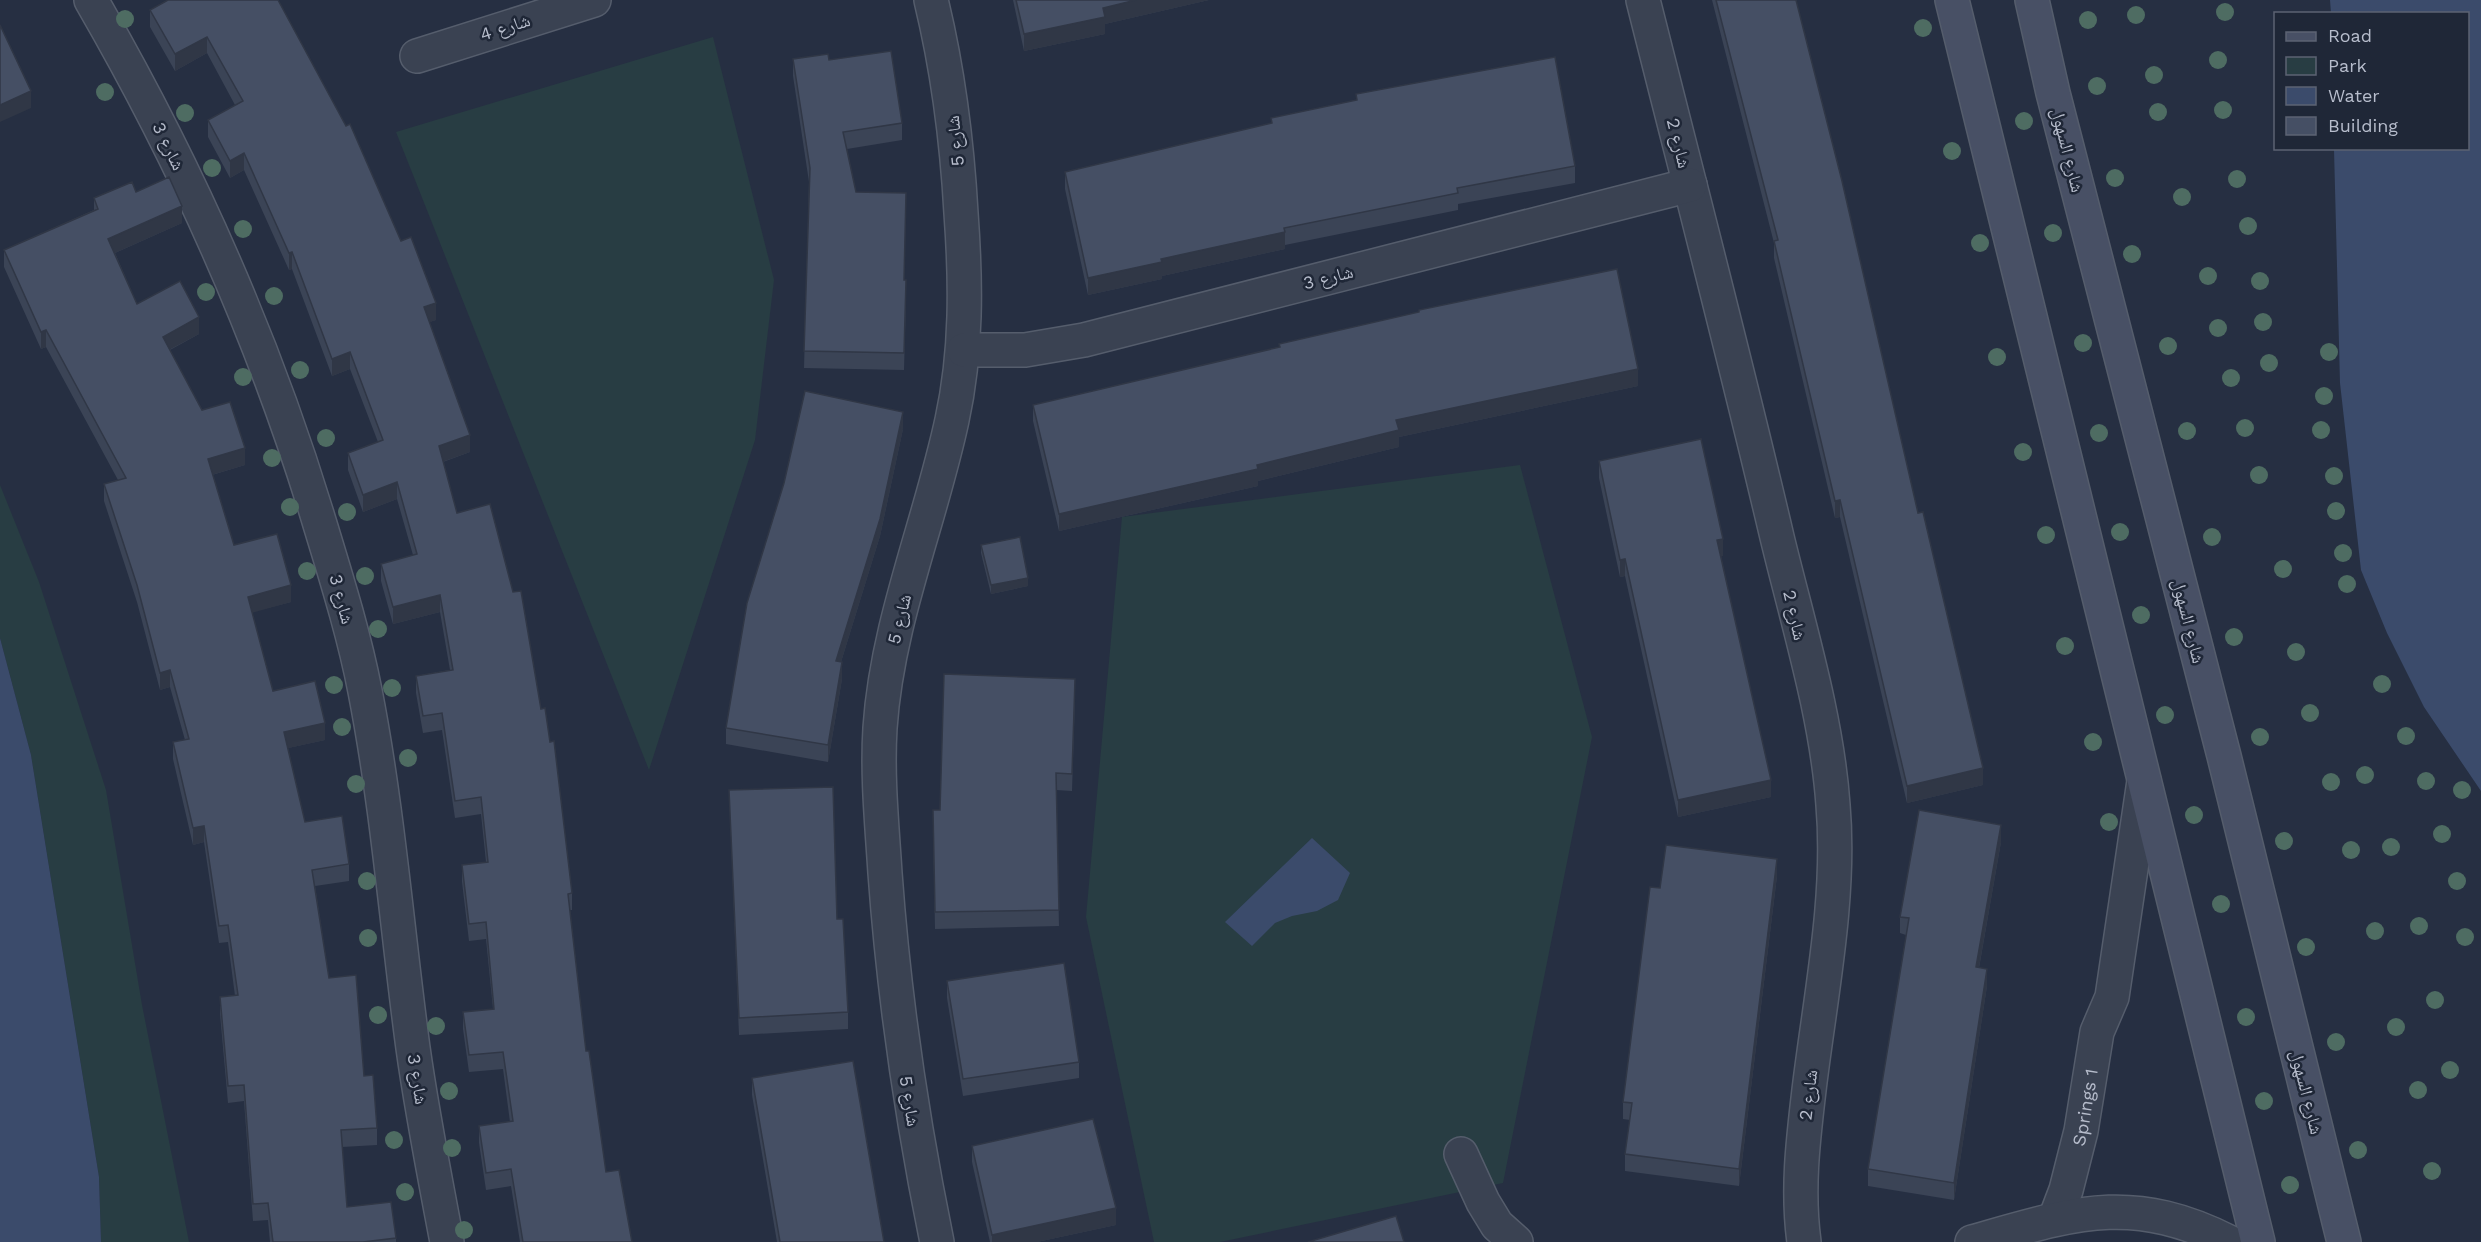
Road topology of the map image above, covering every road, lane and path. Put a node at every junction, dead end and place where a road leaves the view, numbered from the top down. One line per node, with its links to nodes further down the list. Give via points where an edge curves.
1 (90, 0): 13 (street, شارع 3, via 163,133 215,240 261,349 336,574 365,690 384,806 413,1049)
2 (594, 0): 7 (street, شارع 4)
3 (931, 0): 9 (street, شارع 5, via 957,141 965,262)
4 (1643, 0): 8 (street, شارع 2)
5 (1952, 0): 10 (main road)
6 (2032, 0): 20 (main road, شارع السهول)
7 (417, 56)
8 (1690, 185): 9 (street, شارع 3, via 1084,340 1024,350); 16 (street, شارع 2, via 1814,691 1827,748 1834,806 1830,923 1800,1165)
9 (964, 350): 14 (street, شارع 5, via 952,420 897,622 880,727 879,781 901,1044)
10 (2144, 781): 12 (street, Springs 1, via 2112,997 2097,1032 2066,1190); 19 (main road)
11 (1461, 1154): 15 (street, via 1497,1225)
12 (2068, 1217): 17 (street); 18 (street, via 2104,1212 2147,1214 2190,1224)
13 (447, 1242)
14 (937, 1242)
15 (1516, 1242)
16 (1804, 1242)
17 (1972, 1242)
18 (2229, 1242)
19 (2258, 1242)
20 (2344, 1242)

